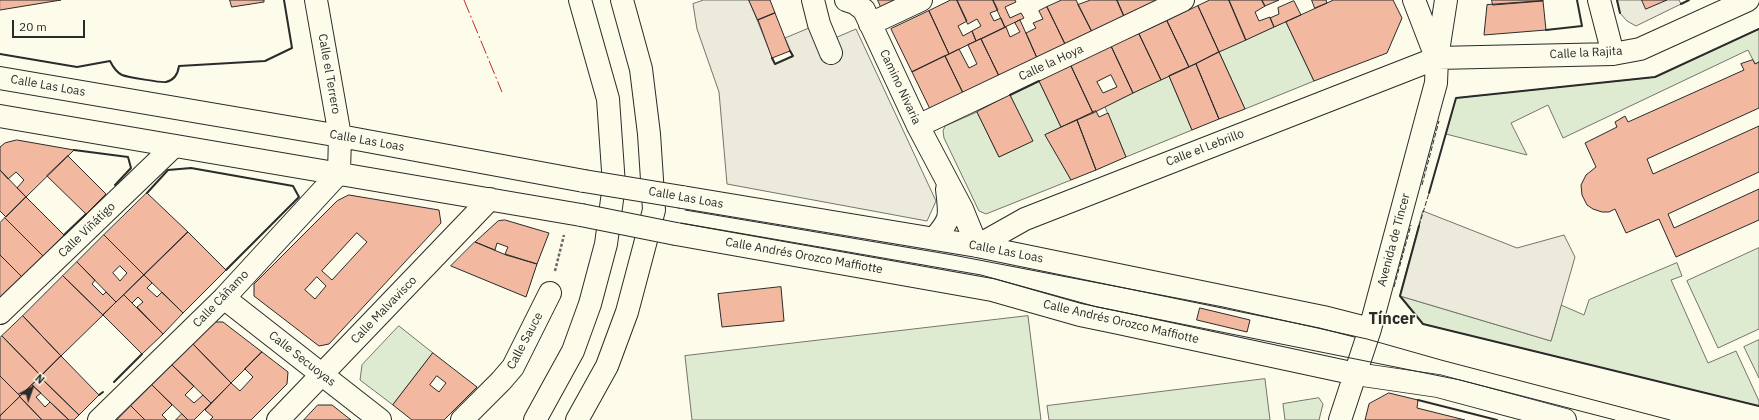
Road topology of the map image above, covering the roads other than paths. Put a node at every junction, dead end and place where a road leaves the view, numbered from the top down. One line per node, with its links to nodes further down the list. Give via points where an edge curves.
1 (316, 0): 19 (main road, Calle el Terrero)
2 (580, 0): 38 (main road, via 608,98 614,185 606,244 590,304 573,351)
3 (622, 0): 39 (main road, via 641,69 654,210 628,312 607,366)
4 (813, 0): 13 (main road, via 819,24)
5 (846, 0): 12 (main road, Camino Nivaria, via 856,3 864,10)
6 (921, 0): 12 (main road)
7 (1183, 0): 18 (main road, Calle la Hoya)
8 (1414, 0): 15 (main road, Avenida de Tíncer)
9 (1446, 0): 15 (main road, Avenida de Tíncer)
10 (1599, 0): 14 (main road)
11 (1748, 0): 14 (main road, Calle la Rajita, via 1640,49)
12 (870, 24): 18 (main road, Camino Nivaria)
13 (831, 53)
14 (1613, 54): 15 (main road, Calle la Rajita)
15 (1437, 58): 27 (main road, Calle el Lebrillo, via 1025,219); 31 (main road, Avenida de Tíncer, via 1436,83)
16 (0, 78): 19 (main road, Calle Las Loas)
17 (0, 116): 20 (main road)
18 (918, 126): 23 (main road, Camino Nivaria)
19 (340, 136): 21 (main road, Calle el Terrero); 22 (main road, Calle Las Loas)
20 (174, 146): 21 (main road); 30 (main road, Calle Viñátigo)
21 (339, 173): 24 (main road); 29 (main road, Calle Cáñamo)
22 (577, 180): 25 (main road); 26 (main road, Calle Las Loas, bridge)
23 (946, 182): 26 (main road, Camino Nivaria, via 950,215); 27 (main road, Camino Nivaria, via 962,209)
24 (490, 199): 25 (main road); 33 (main road, Calle Malvavisco)
25 (571, 214): 32 (main road, Calle Andrés Orozco Maffiotte, bridge, via 992,290 1087,316)
26 (934, 239): 27 (main road, Calle Las Loas)
27 (977, 246): 31 (main road, Calle Las Loas)
28 (550, 293): 37 (main road, Calle Sauce, via 513,367)
29 (224, 298): 33 (main road, Calle Secuoyas); 34 (main road, Calle Cáñamo)
30 (0, 314)
31 (1370, 329): 32 (main road, Avenida de Tíncer)
32 (1356, 374): 40 (main road, Avenida de Tíncer); 41 (main road, Calle Andrés Orozco Maffiotte, via 1438,386)
33 (322, 375): 35 (main road, Calle Malvavisco); 36 (main road, Calle Secuoyas)
34 (99, 420)
35 (278, 420)
36 (380, 420)
37 (462, 420)
38 (535, 420)
39 (578, 420)
40 (1340, 420)
41 (1565, 420)

